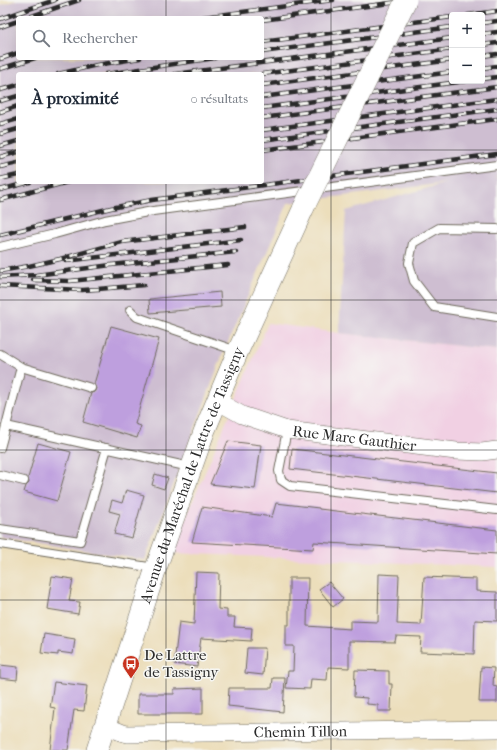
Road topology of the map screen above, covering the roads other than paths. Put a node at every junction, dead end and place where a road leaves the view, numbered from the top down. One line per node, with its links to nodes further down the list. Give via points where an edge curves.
1 (406, 0): 7 (street, Avenue du Maréchal de Lattre de Tassigny, bridge, via 304,207)
2 (497, 165): 4 (lane, via 153,211 105,220)
3 (497, 229): 6 (lane, via 439,228 413,243 408,263 414,282 434,307)
4 (0, 247)
5 (130, 310): 7 (lane, via 137,318)
6 (497, 317)
7 (238, 351): 11 (street, Avenue du Maréchal de Lattre de Tassigny)
8 (0, 354): 9 (lane)
9 (21, 367): 10 (lane); 12 (lane)
10 (90, 388)
11 (217, 401): 13 (street, Rue Marc Gauthier, via 242,415); 17 (street, Avenue du Maréchal de Lattre de Tassigny)
12 (5, 420): 14 (lane); 15 (lane)
13 (287, 430): 16 (street, Rue Marc Gauthier, via 456,451); 20 (lane, via 279,471 281,480 290,486)
14 (0, 448)
15 (108, 448): 17 (lane); 21 (lane, via 80,541)
16 (497, 450)
17 (191, 468): 23 (street, Avenue du Maréchal de Lattre de Tassigny)
18 (0, 475): 19 (lane)
19 (24, 480)
20 (497, 510)
21 (0, 528)
22 (0, 544): 23 (lane)
23 (156, 568): 24 (street, Avenue du Maréchal de Lattre de Tassigny)
24 (106, 726): 25 (street, Chemin Tillon, via 123,734); 26 (street, Avenue du Maréchal de Lattre de Tassigny)
25 (497, 729)
26 (97, 750)

